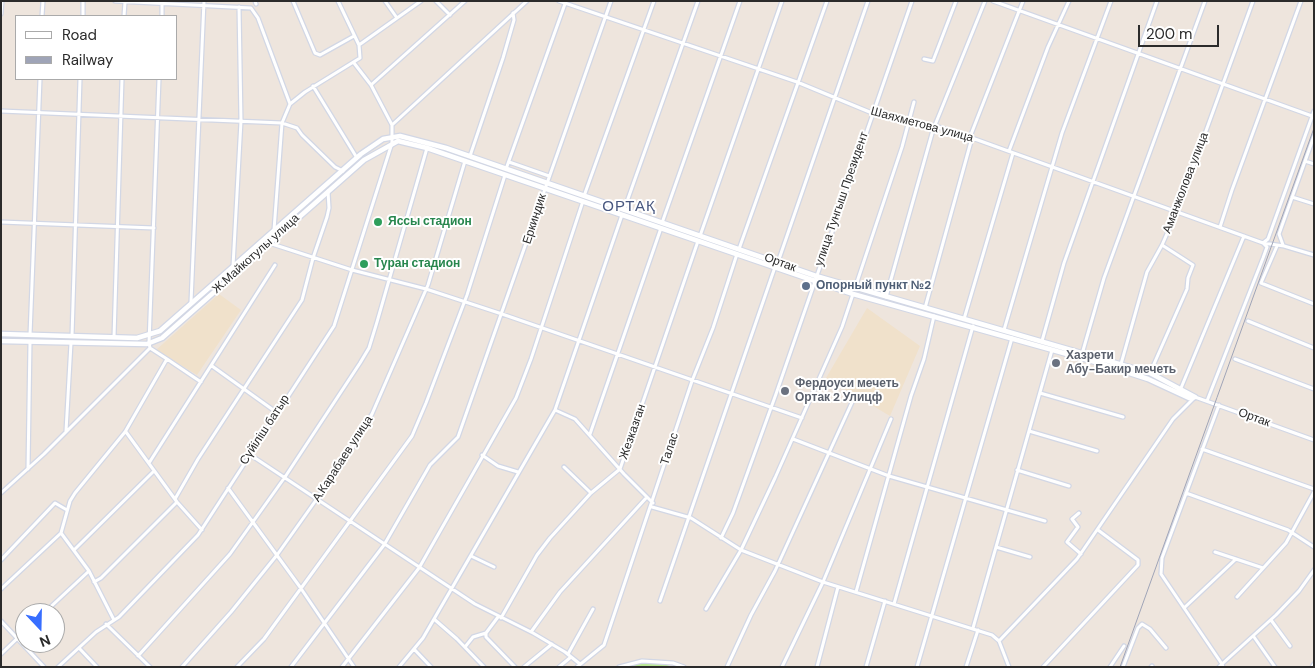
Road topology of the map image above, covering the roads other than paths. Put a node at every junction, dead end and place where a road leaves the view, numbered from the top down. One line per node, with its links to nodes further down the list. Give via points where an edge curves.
1 (2, 1): 38 (street)
2 (43, 1): 40 (street)
3 (83, 1): 41 (street)
4 (114, 1): 31 (street)
5 (294, 1): 48 (street, via 315,53 320,55)
6 (338, 1): 48 (street)
7 (385, 1): 45 (street)
8 (421, 1): 45 (street)
9 (436, 1): 39 (street)
10 (465, 1): 39 (street)
11 (527, 1): 37 (street)
12 (560, 1): 33 (street, Шаяхметова улица)
13 (611, 1): 44 (street, Еркиндик)
14 (654, 1): 47 (street)
15 (698, 1): 50 (street)
16 (740, 1): 53 (street)
17 (782, 1): 57 (street, Жезказган)
18 (827, 1): 62 (street, Талас)
19 (868, 1): 66 (street)
20 (912, 1): 73 (street, улица Тунгыш Президент)
21 (956, 1): 54 (street, via 933,62)
22 (984, 1): 83 (street)
23 (993, 1): 36 (street)
24 (1023, 1): 36 (street)
25 (1069, 1): 46 (street)
26 (1111, 1): 49 (street)
27 (1157, 1): 52 (street)
28 (1205, 1): 56 (street)
29 (1253, 1): 63 (street, Аманжолова улица)
30 (1301, 1): 67 (street)
31 (125, 2): 32 (street); 42 (street)
32 (162, 2): 34 (street); 43 (street)
33 (566, 2): 44 (street, Шаяхметова улица); 95 (street)
34 (204, 3): 35 (street); 78 (street)
35 (239, 7): 69 (street, via 251,8 258,18); 79 (street)
36 (1019, 11): 46 (street); 86 (street)
37 (514, 13): 82 (street); 91 (street, via 503,58)
38 (1, 14)
39 (450, 14): 64 (street)
40 (42, 15)
41 (83, 15)
42 (124, 15)
43 (162, 15)
44 (606, 17): 47 (street, Шаяхметова улица); 100 (street, Еркиндик)
45 (397, 18): 51 (street)
46 (1059, 26): 49 (street); 89 (street)
47 (644, 30): 50 (street, Шаяхметова улица); 106 (street)
48 (354, 36): 51 (street)
49 (1098, 40): 52 (street); 97 (street)
50 (684, 44): 53 (street, Шаяхметова улица); 109 (street)
51 (358, 46): 55 (street, via 360,58)
52 (1138, 54): 56 (street); 101 (street)
53 (721, 57): 57 (street, Шаяхметова улица); 114 (street)
54 (924, 59)
55 (354, 62): 64 (street); 65 (street)
56 (1180, 69): 63 (street); 104 (street)
57 (758, 70): 62 (street, Шаяхметова улица); 120 (street, Жезказган)
58 (40, 80): 72 (street)
59 (80, 80): 74 (street)
60 (122, 80): 75 (street)
61 (159, 80): 77 (street)
62 (797, 82): 66 (street, Шаяхметова улица); 126 (street, Талас)
63 (1221, 84): 67 (street); 108 (street, Аманжолова улица)
64 (371, 85): 82 (street)
65 (313, 86): 69 (street); 92 (street)
66 (834, 96): 73 (street, Шаяхметова улица); 129 (street)
67 (1266, 99): 76 (street); 116 (street)
68 (914, 102): 80 (street)
69 (290, 104): 81 (street)
70 (1, 111): 72 (street)
71 (1314, 111): 76 (street)
72 (38, 112): 74 (street); 112 (street)
73 (872, 113): 80 (street, Шаяхметова улица); 134 (street, улица Тунгыш Президент)
74 (79, 114): 75 (street); 113 (street)
75 (121, 116): 77 (street); 115 (street)
76 (1312, 116): 122 (street, via 1268,239)
77 (158, 117): 78 (street); 117 (street)
78 (200, 119): 79 (street); 141 (street)
79 (241, 121): 81 (street); 131 (street)
80 (908, 122): 83 (street, Шаяхметова улица); 137 (street)
81 (282, 123): 98 (street, via 297,128 335,167); 118 (street)
82 (392, 124): 84 (street, Сүйіліш батыр)
83 (935, 126): 86 (street, Шаяхметова улица); 138 (street)
84 (393, 136): 87 (street, Сүйіліш батыр); 91 (street, Ортак, via 410,137); 92 (street, Ж.Майкотулы улица, via 375,143)
85 (1314, 136): 94 (street)
86 (971, 138): 89 (street, Шаяхметова улица); 142 (street)
87 (392, 142): 88 (street, Ортак, via 409,142); 103 (street, Ж.Майкотулы улица); 133 (street, Сүйіліш батыр)
88 (427, 148): 93 (street, Ортак); 135 (street)
89 (1009, 151): 90 (street, Шаяхметова улица)
90 (1013, 153): 97 (street, Шаяхметова улица); 145 (street)
91 (469, 156): 99 (street, Ортак)
92 (357, 158): 98 (street, Ж.Майкотулы улица)
93 (465, 161): 99 (street, Ортак); 136 (street, А.Карабаев улица)
94 (1305, 161): 96 (street); 105 (street)
95 (509, 162): 99 (street); 100 (street)
96 (1314, 164)
97 (1051, 166): 101 (street, Шаяхметова улица); 149 (street)
98 (343, 171): 110 (street, Ж.Майкотулы улица)
99 (506, 172): 102 (street, Ортак); 139 (street)
100 (549, 176): 102 (street, Еркиндик)
101 (1092, 181): 104 (street, Шаяхметова улица); 158 (street)
102 (546, 186): 106 (street, Ортак); 143 (street, Еркиндик)
103 (328, 190): 110 (street, Ж.Майкотулы улица); 128 (street, via 329,208)
104 (1135, 196): 108 (street, Шаяхметова улица); 165 (street, via 1104,278)
105 (1292, 197): 107 (street); 125 (street, via 1279,234)
106 (584, 199): 109 (street, Ортак); 148 (street)
107 (1314, 204)
108 (1177, 211): 116 (street, Шаяхметова улица); 123 (street, Аманжолова улица)
109 (623, 212): 114 (street, Ортак); 157 (street)
110 (295, 216): 118 (street, Ж.Майкотулы улица); 121 (street, Ж.Майкотулы улица)
111 (1, 222): 112 (street)
112 (35, 224): 113 (street); 151 (street)
113 (75, 226): 115 (street); 152 (street)
114 (661, 226): 120 (street, Ортак); 164 (street)
115 (117, 227): 117 (street); 154 (street)
116 (1220, 227): 119 (street, Шаяхметова улица)
117 (154, 228): 153 (street)
118 (274, 231): 131 (street, Ж.Майкотулы улица)
119 (1244, 236): 122 (street, Шаяхметова улица); 174 (street)
120 (699, 239): 126 (street, Ортак); 170 (street, Жезказган)
121 (269, 243): 128 (street); 161 (street, Ж.Майкотулы улица)
122 (1263, 243): 124 (street, Шаяхметова улица); 181 (street, via 1266,247 1263,258)
123 (1162, 245): 168 (street, Аманжолова улица, via 1147,272); 171 (street, via 1193,265 1187,289)
124 (1277, 246): 125 (street, Шаяхметова улица); 140 (street, via 1261,283)
125 (1284, 246): 127 (street, Шаяхметова улица)
126 (738, 252): 129 (street, Ортак); 132 (street, Ортак); 172 (street, Талас)
127 (1314, 255)
128 (313, 258): 133 (street); 176 (street, via 302,300)
129 (778, 262): 134 (street, Ортак)
130 (274, 265): 169 (street)
131 (233, 267): 141 (street, Ж.Майкотулы улица)
132 (775, 268): 134 (street, Ортак); 178 (street)
133 (352, 270): 135 (street); 185 (street, Сүйіліш батыр, via 334,326)
134 (815, 278): 137 (street, Ортак); 183 (street, улица Тунгыш Президент)
135 (390, 281): 136 (street); 209 (street, via 369,348)
136 (426, 289): 139 (street); 219 (street, А.Карабаев улица, via 372,414)
137 (854, 291): 138 (street, Ортак); 144 (street, Ортак); 187 (street, via 842,327)
138 (886, 298): 142 (street, Ортак)
139 (464, 302): 143 (street); 226 (street, via 412,436)
140 (1314, 304)
141 (191, 305): 153 (street, Ж.Майкотулы улица, via 160,331)
142 (926, 308): 145 (street, Ортак)
143 (502, 314): 148 (street); 234 (street, Еркиндик, via 458,437 430,464)
144 (934, 316): 147 (street, Ортак); 208 (street)
145 (964, 319): 149 (street, Ортак)
146 (1248, 321): 162 (street)
147 (973, 326): 155 (street, Ортак); 212 (street)
148 (541, 328): 157 (street); 199 (street, via 516,398)
149 (1004, 330): 158 (street, Ортак)
150 (1, 334): 151 (street, Ж.Майкотулы улица)
151 (30, 336): 152 (street, Ж.Майкотулы улица)
152 (72, 336): 154 (street, Ж.Майкотулы улица)
153 (149, 336): 154 (street, Ж.Майкотулы улица); 161 (street)
154 (114, 337)
155 (1013, 338): 163 (street, Ортак); 218 (street)
156 (1, 341): 159 (street, Ж.Майкотулы улица)
157 (578, 341): 164 (street); 184 (street)
158 (1042, 341): 165 (street, Ортак)
159 (30, 342): 160 (street, Ж.Майкотулы улица); 202 (street)
160 (71, 342): 161 (street, Ж.Майкотулы улица); 190 (street)
161 (150, 346): 167 (street); 190 (street)
162 (1314, 348)
163 (1052, 349): 165 (street, Ортак); 177 (street)
164 (617, 353): 170 (street); 192 (street)
165 (1081, 355): 168 (street, Ортак); 179 (street, Ортак, via 1189,398)
166 (1235, 359): 175 (street)
167 (167, 360): 173 (street); 191 (street)
168 (1120, 364): 171 (street, Ортак)
169 (212, 366): 173 (street); 176 (street)
170 (655, 368): 172 (street); 203 (street, Жезказган)
171 (1150, 373): 174 (street, Ортак)
172 (692, 381): 178 (street); 221 (street, Талас)
173 (201, 382): 200 (street)
174 (1180, 388): 179 (street, Ортак)
175 (1314, 389)
176 (243, 390): 185 (street); 220 (street)
177 (1040, 393): 186 (street); 189 (street)
178 (732, 395): 183 (street); 225 (street)
179 (1195, 397): 181 (street, Ортак); 230 (street, via 1173,419)
180 (854, 398): 198 (street)
181 (1207, 401): 182 (street, Ортак)
182 (1219, 405): 194 (street, Ортак); 195 (street)
183 (770, 408): 187 (street); 233 (street, улица Тунгыш Президент)
184 (555, 410): 192 (street, via 575,419); 207 (street)
185 (276, 412): 197 (street, Сүйіліш батыр)
186 (1123, 416)
187 (802, 418): 193 (street)
188 (891, 419): 204 (street)
189 (1029, 431): 196 (street); 205 (street)
190 (66, 432): 202 (street)
191 (125, 432): 200 (street); 222 (street, via 75,493)
192 (590, 434): 203 (street)
193 (793, 439): 198 (street); 238 (street)
194 (1314, 440)
195 (1202, 449): 213 (street); 216 (street)
196 (1097, 451)
197 (249, 454): 209 (street); 211 (street, Сүйіліш батыр)
198 (829, 454): 204 (street); 246 (street)
199 (482, 455): 207 (street, via 498,466); 248 (street)
200 (149, 463): 206 (street)
201 (564, 467): 215 (street)
202 (28, 468): 214 (street)
203 (620, 469): 215 (street, Жезказган); 217 (street)
204 (871, 470): 208 (street); 253 (street)
205 (1017, 470): 210 (street); 223 (street)
206 (154, 471): 220 (street); 237 (street)
207 (518, 472): 242 (street)
208 (889, 476): 212 (street); 258 (street)
209 (285, 478): 219 (street); 228 (street)
210 (1069, 486)
211 (228, 487): 228 (street); 229 (street, Сүйіліш батыр)
212 (927, 487): 218 (street); 263 (street)
213 (1314, 491): 231 (street)
214 (1, 493)
215 (591, 493): 268 (street, Жезказган, via 537,555)
216 (1186, 493): 231 (street); 264 (street, via 1160,568)
217 (647, 497): 221 (street); 277 (street, via 560,592)
218 (967, 498): 223 (street); 267 (street)
219 (318, 499): 226 (street); 241 (street, А.Карабаев улица)
220 (176, 501): 229 (street); 252 (street)
221 (652, 505): 225 (street); 295 (street, Талас, via 604,645)
222 (67, 510): 232 (street); 245 (street, via 55,503)
223 (1006, 510): 227 (street); 235 (street)
224 (1079, 513): 240 (street, via 1072,519 1078,526 1067,542)
225 (690, 518): 233 (street); 260 (street)
226 (351, 521): 234 (street); 254 (street)
227 (1045, 521)
228 (254, 522): 241 (street); 293 (street, via 230,554)
229 (202, 530): 269 (street, Сүйіліш батыр)
230 (1098, 530): 240 (street); 321 (street, via 1139,563)
231 (1293, 532): 236 (street); 249 (street)
232 (61, 533): 237 (street); 256 (street)
233 (721, 538): 238 (street)
234 (384, 544): 248 (street); 273 (street)
235 (996, 547): 243 (street); 275 (street)
236 (1314, 547)
237 (75, 549): 251 (street)
238 (741, 550): 246 (street); 266 (street)
239 (1215, 552): 244 (street)
240 (1081, 554): 282 (street)
241 (278, 555): 254 (street); 301 (street, А.Карабаев улица)
242 (471, 556): 247 (street); 257 (street)
243 (1030, 557)
244 (1236, 559): 249 (street); 264 (street)
245 (1, 560)
246 (778, 565): 253 (street); 314 (street)
247 (494, 567)
248 (419, 568): 257 (street); 294 (street)
249 (1263, 568): 259 (street)
250 (1314, 570): 271 (street)
251 (89, 571): 252 (street); 262 (street)
252 (94, 582): 269 (street)
253 (824, 582): 255 (street); 315 (street)
254 (300, 587): 273 (street); 302 (street, via 264,639)
255 (838, 587): 258 (street); 316 (street)
256 (1, 589)
257 (452, 589): 268 (street); 270 (street)
258 (856, 592): 261 (street)
259 (1237, 596)
260 (660, 601)
261 (885, 601): 263 (street); 317 (street)
262 (55, 603)
263 (894, 604): 267 (street)
264 (1184, 608): 296 (street)
265 (593, 609): 292 (street)
266 (706, 609)
267 (932, 616): 275 (street); 318 (street)
268 (499, 618): 277 (street); 278 (street, Жезказган)
269 (114, 620): 274 (street, Сүйіліш батыр)
270 (434, 620): 286 (street); 288 (street)
271 (1271, 620): 280 (street); 285 (street)
272 (1, 621): 279 (street)
273 (325, 623): 294 (street); 303 (street)
274 (106, 624): 287 (street, Сүйіліш батыр); 293 (street)
275 (973, 628): 276 (street)
276 (978, 630): 282 (street); 319 (street)
277 (531, 632): 283 (street)
278 (486, 633): 286 (street, via 473,637); 309 (street, via 486,637)
279 (15, 637)
280 (1254, 637): 296 (street); 324 (street)
281 (15, 641): 291 (street)
282 (999, 641): 320 (street)
283 (552, 644): 292 (street); 310 (street)
284 (1124, 646): 322 (street)
285 (1290, 646)
286 (465, 647): 308 (street)
287 (79, 648): 298 (street, Сүйіліш батыр); 299 (street)
288 (414, 648): 306 (street); 307 (street)
289 (1166, 648): 323 (street, via 1142,624)
290 (30, 653): 297 (street)
291 (1, 654)
292 (570, 655): 295 (street); 311 (street)
293 (138, 656): 300 (street)
294 (348, 658): 304 (street); 305 (street)
295 (578, 666)
296 (1221, 666)
297 (44, 667)
298 (58, 667)
299 (97, 667)
300 (150, 667)
301 (182, 667)
302 (237, 667)
303 (291, 667)
304 (342, 667)
305 (354, 667)
306 (399, 667)
307 (431, 667)
308 (484, 667)
309 (515, 667)
310 (524, 667)
311 (559, 667)
312 (619, 667): 313 (street, via 642,661 673,662)
313 (684, 667)
314 (727, 667)
315 (782, 667)
316 (817, 667)
317 (866, 667)
318 (916, 667)
319 (966, 667)
320 (1009, 667)
321 (1043, 667)
322 (1110, 667)
323 (1122, 667)
324 (1275, 667)

